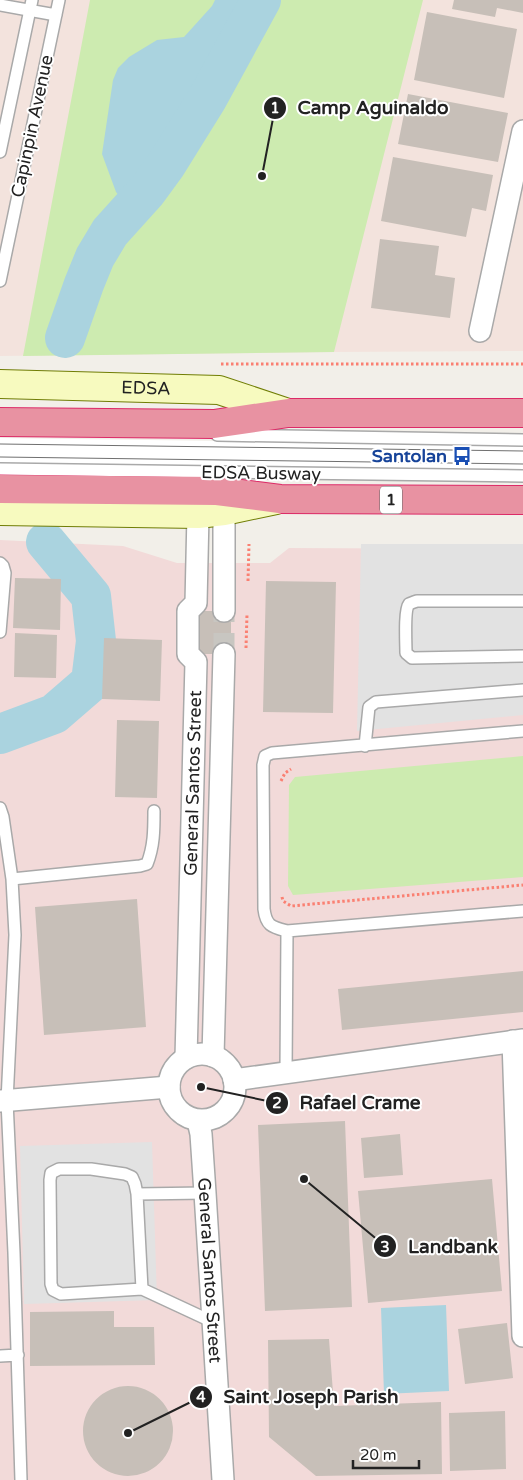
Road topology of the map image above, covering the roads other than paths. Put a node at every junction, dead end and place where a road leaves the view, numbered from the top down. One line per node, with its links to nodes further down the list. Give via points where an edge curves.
1 (59, 0): 4 (lane, Capinpin Avenue)
2 (0, 4): 3 (lane)
3 (31, 5): 4 (lane); 6 (lane, Capinpin Avenue)
4 (56, 15): 7 (lane, Capinpin Avenue)
5 (523, 131): 8 (street)
6 (0, 152)
7 (0, 281)
8 (480, 331)
9 (0, 384): 10 (main road, EDSA, via 219,390)
10 (288, 413): 11 (highway, EDSA); 13 (highway, EDSA)
11 (523, 413)
12 (0, 422): 13 (highway, EDSA)
13 (214, 429): 14 (lane); 15 (lane)
14 (0, 433)
15 (523, 440)
16 (0, 469): 19 (lane, EDSA Busway)
17 (523, 476): 19 (lane, EDSA Busway)
18 (0, 488): 19 (highway, 1)
19 (214, 497): 20 (highway, 1); 21 (main road, 1); 23 (street, General Santos Street); 23 (street, General Santos Street)
20 (523, 500)
21 (0, 511)
22 (0, 563): 25 (lane, via 4,573)
23 (208, 600): 29 (street, General Santos Street, via 188,612 188,654 196,658)
24 (523, 601): 27 (lane, via 410,603 407,608 406,653 412,658)
25 (0, 632)
26 (224, 654): 30 (street, General Santos Street)
27 (523, 656)
28 (523, 690): 32 (lane, via 376,702 370,707)
29 (194, 720): 30 (street); 37 (street, General Santos Street)
30 (222, 720): 36 (street, General Santos Street)
31 (523, 732): 32 (lane)
32 (365, 746): 39 (lane, via 265,756 265,916 272,928)
33 (0, 808): 35 (lane)
34 (154, 811): 35 (lane, via 155,838 147,864)
35 (12, 879): 46 (lane, via 14,935)
36 (218, 881): 37 (street); 41 (street, General Santos Street)
37 (190, 882): 42 (street, General Santos Street)
38 (523, 911): 39 (lane)
39 (287, 931): 43 (lane)
40 (518, 1040): 43 (street); 48 (street)
41 (212, 1056): 42 (street, via 199,1054); 44 (street, via 229,1067)
42 (186, 1058): 45 (street, via 174,1070)
43 (286, 1073): 44 (street)
44 (234, 1080): 47 (street, via 235,1092 227,1109 211,1120)
45 (169, 1087): 46 (street); 47 (street, via 172,1101 180,1112)
46 (3, 1101): 54 (lane)
47 (198, 1121): 49 (street, General Santos Street)
48 (520, 1134): 53 (street)
49 (205, 1193): 50 (lane); 52 (street, General Santos Street)
50 (137, 1194): 51 (lane); 51 (lane, via 132,1177 125,1174 91,1169 51,1173 51,1284 60,1294)
51 (142, 1289): 52 (lane)
52 (213, 1322): 57 (street, General Santos Street)
53 (523, 1336)
54 (18, 1355): 55 (lane); 56 (lane)
55 (0, 1356)
56 (21, 1480)
57 (223, 1480)

